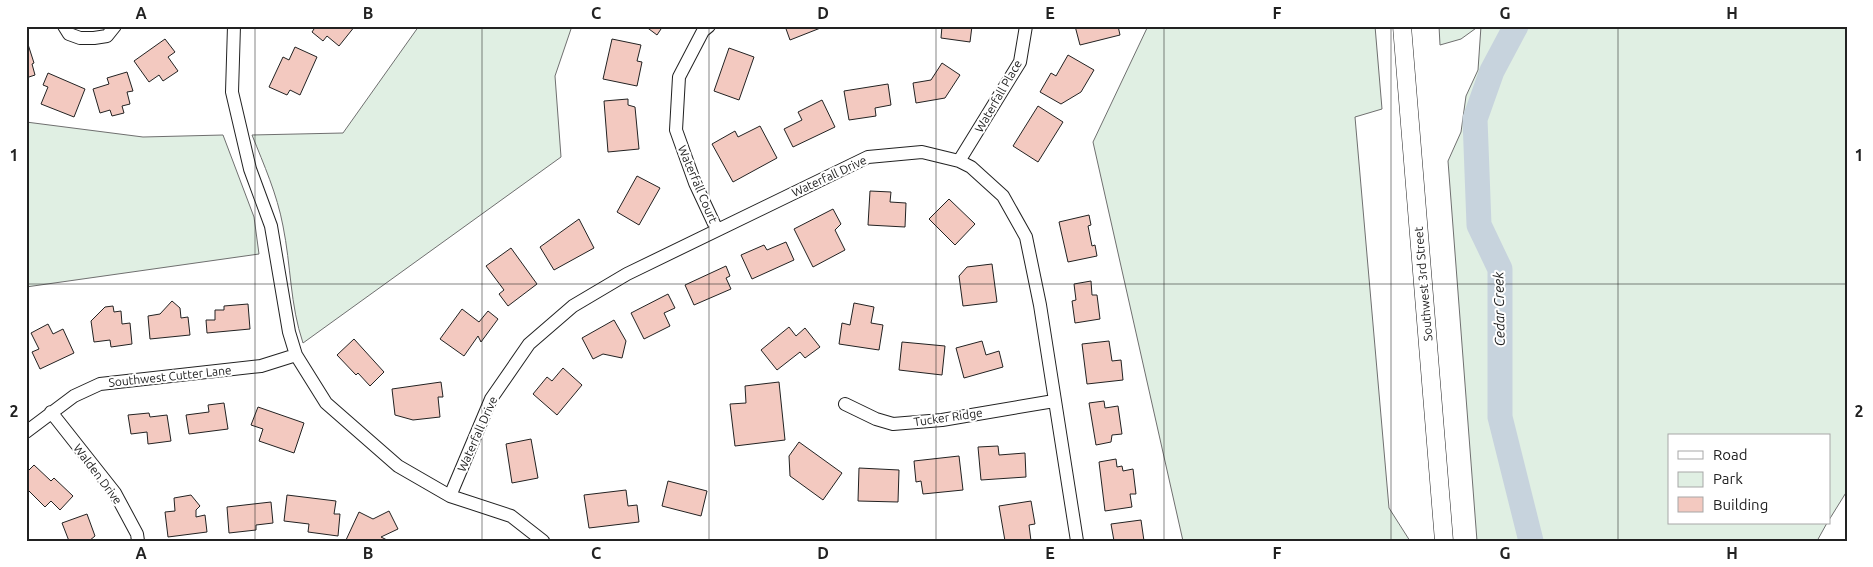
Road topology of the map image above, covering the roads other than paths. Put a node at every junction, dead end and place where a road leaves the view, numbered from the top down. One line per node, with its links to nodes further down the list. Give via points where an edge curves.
1 (64, 26): 2 (street, via 69,34 94,38 107,36)
2 (115, 26)
3 (234, 26): 9 (street, via 232,92 250,169 271,226)
4 (709, 26): 8 (street, Waterfall Court, via 679,77 676,130 695,183)
5 (1026, 26): 7 (street, Waterfall Place, via 1020,62)
6 (1402, 26): 18 (main road, Southwest 3rd Street)
7 (958, 161): 8 (street, Waterfall Drive, via 922,152 868,157); 10 (street, Waterfall Drive, via 970,167 1003,196 1026,237)
8 (718, 230): 14 (street, Waterfall Drive, via 627,274 573,306 529,344 491,399)
9 (296, 355): 12 (street, Southwest Cutter Lane, via 261,366 100,384); 14 (street, via 326,403 398,466)
10 (1054, 401): 11 (street, Tucker Ridge, via 942,420 893,424); 17 (street, Waterfall Drive)
11 (845, 404)
12 (50, 412): 13 (street, Southwest Cutter Lane); 15 (street, Walden Drive, via 115,493)
13 (26, 432)
14 (450, 496): 16 (street, via 510,516)
15 (138, 541)
16 (543, 541)
17 (1077, 541)
18 (1444, 541)

